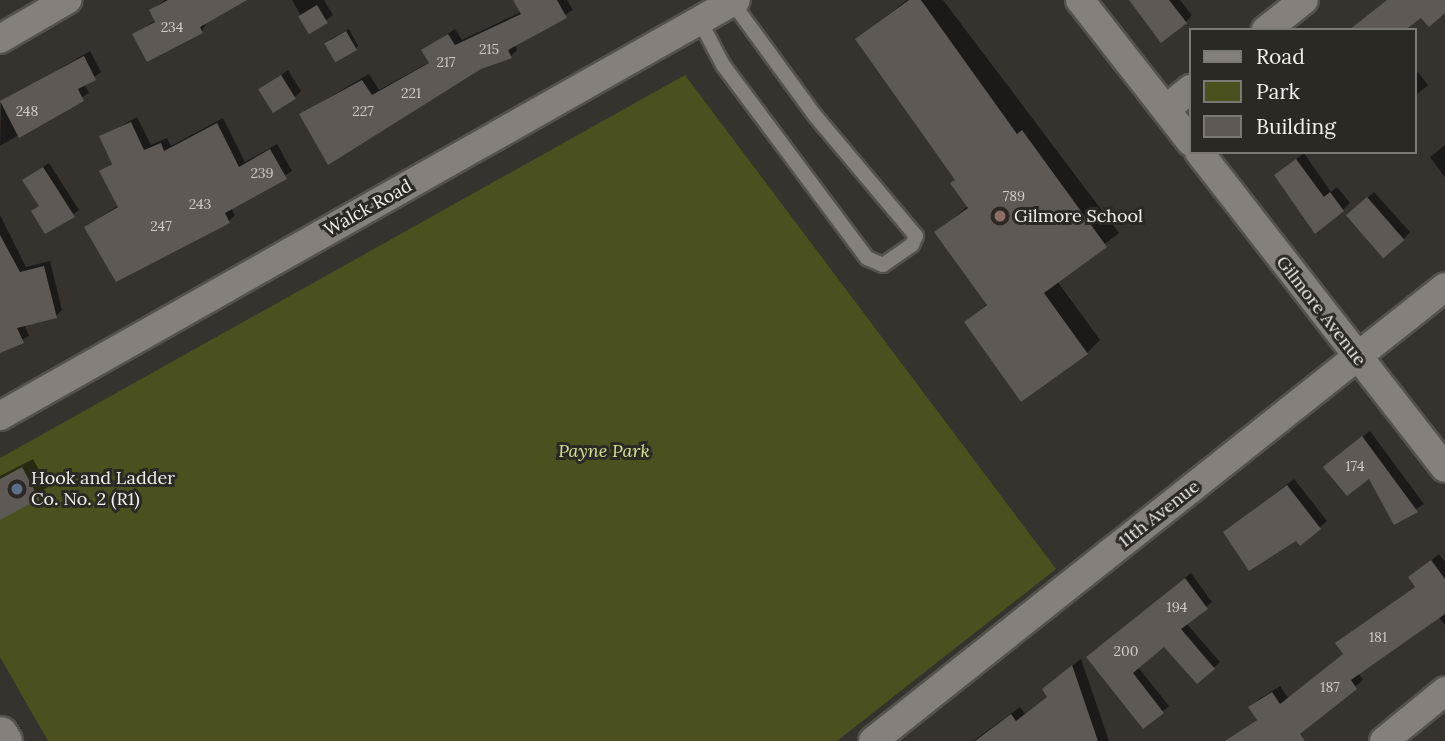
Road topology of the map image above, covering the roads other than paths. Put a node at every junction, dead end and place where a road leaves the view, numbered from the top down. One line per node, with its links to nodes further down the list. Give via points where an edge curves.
1 (67, 0): 7 (street)
2 (1080, 0): 9 (street)
3 (1304, 0): 6 (street)
4 (734, 1): 5 (street, Walck Road); 5 (lane, via 816,117 916,236 912,245 883,265 867,258 723,65)
5 (699, 21): 14 (street, Walck Road)
6 (1269, 28)
7 (0, 39)
8 (1190, 90): 9 (street)
9 (1166, 110): 10 (street)
10 (1190, 141)
11 (1201, 154): 13 (street, Gilmore Avenue)
12 (1445, 287): 13 (street, 11th Avenue)
13 (1357, 357): 15 (street, Gilmore Avenue); 19 (street, 11th Avenue)
14 (0, 416)
15 (1445, 468)
16 (1445, 691): 20 (street)
17 (0, 734): 18 (street)
18 (3, 741)
19 (873, 741)
20 (1384, 741)

